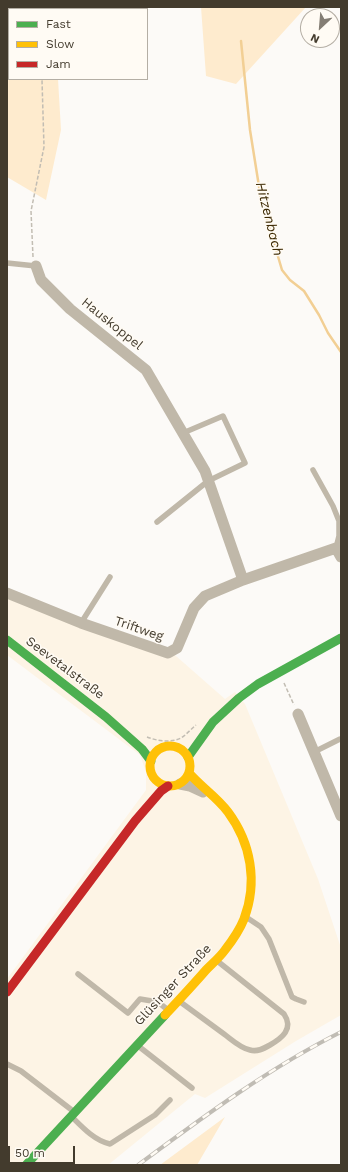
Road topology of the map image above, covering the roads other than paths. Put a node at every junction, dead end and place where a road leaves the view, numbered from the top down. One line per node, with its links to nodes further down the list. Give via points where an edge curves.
1 (7, 263): 2 (lane)
2 (36, 266): 3 (street, Hauskoppel, via 41,280 70,309 146,370)
3 (183, 433): 5 (street, Hauskoppel, via 205,470); 5 (lane, via 222,416 245,463)
4 (313, 470): 7 (lane, via 339,521)
5 (208, 480): 6 (lane); 9 (street, Hauskoppel)
6 (157, 522)
7 (339, 552): 9 (street, Triftweg)
8 (110, 577): 11 (lane)
9 (242, 580): 11 (street, Triftweg, via 205,596 194,608 177,648 168,654)
10 (7, 593): 11 (street, Triftweg)
11 (81, 623)
12 (341, 638): 16 (street, via 258,684)
13 (7, 640): 15 (street, Seevetalstraße)
14 (298, 714): 20 (street)
15 (106, 717): 19 (street, Seevetalstraße); 22 (street, Seevetalstraße, via 142,749)
16 (213, 722): 18 (street); 21 (street)
17 (340, 739): 20 (lane)
18 (179, 748): 19 (street, via 173,746); 21 (street)
19 (161, 749): 22 (street)
20 (313, 752): 28 (street)
21 (188, 757): 23 (street)
22 (151, 761): 24 (street, via 150,767)
23 (189, 772): 25 (street); 27 (street, Glüsinger Straße)
24 (155, 778): 26 (street); 29 (street)
25 (180, 784): 26 (street, Glüsinger Straße); 27 (street, Glüsinger Straße)
26 (168, 786): 29 (street)
27 (213, 796): 30 (street, Glüsinger Straße, via 237,826 250,856 252,888)
28 (341, 816)
29 (135, 821): 33 (street)
30 (244, 916): 31 (street, Glüsinger Straße, via 234,936); 35 (lane, via 264,931 292,996)
31 (216, 960): 34 (street, Glüsinger Straße); 34 (lane, via 284,1014 288,1020 285,1034 262,1049 250,1050 239,1045)
32 (78, 974): 36 (lane, via 128,1013 140,999 158,1002)
33 (7, 992)
34 (178, 1000): 36 (street, Glüsinger Straße)
35 (304, 1002)
36 (169, 1010): 37 (street, Glüsinger Straße)
37 (137, 1044): 39 (lane); 41 (street, Glüsinger Straße)
38 (7, 1064): 41 (lane, via 21,1072)
39 (192, 1088)
40 (170, 1100): 41 (lane, via 155,1115 110,1144 102,1142 80,1125)
41 (72, 1113): 42 (street, Glüsinger Straße)
42 (26, 1165)

